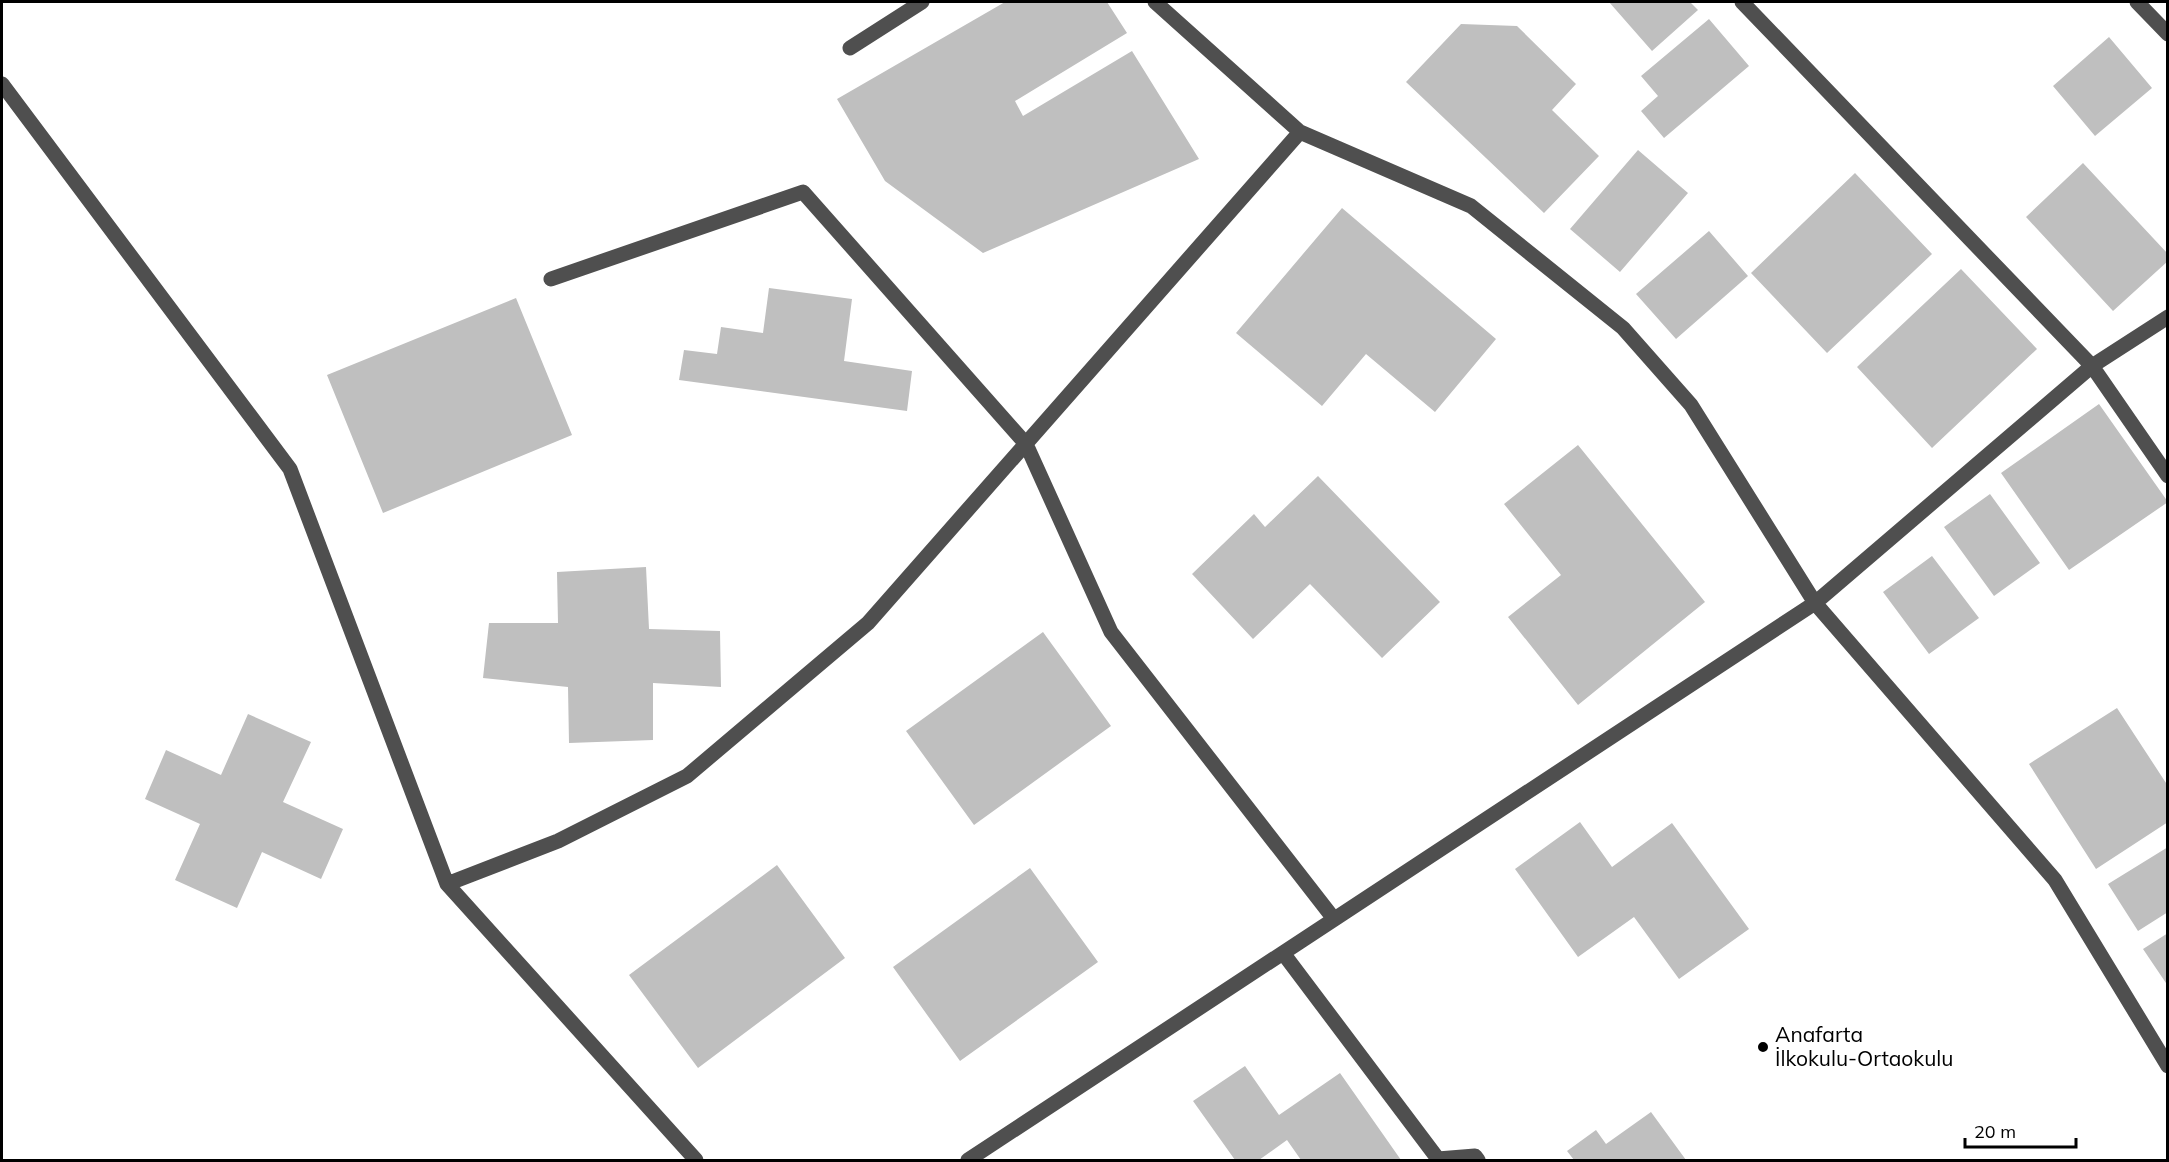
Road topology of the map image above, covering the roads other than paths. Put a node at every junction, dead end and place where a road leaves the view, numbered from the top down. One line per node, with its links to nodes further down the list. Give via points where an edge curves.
1 (922, 2): 6 (street)
2 (1155, 2): 8 (street)
3 (1742, 2): 11 (street)
4 (2137, 2): 5 (street)
5 (2168, 34)
6 (850, 48)
7 (2, 84): 15 (street, via 290,469)
8 (1300, 132): 12 (street); 14 (street, via 1471,206 1623,328 1691,405)
9 (551, 279): 12 (street, via 802,192)
10 (2168, 316): 11 (street)
11 (2092, 366): 13 (street); 14 (street)
12 (1026, 444): 15 (street, via 868,624 687,776 558,841); 16 (street, via 1111,632)
13 (2168, 476)
14 (1815, 603): 16 (street); 18 (street, via 2055,880)
15 (447, 884): 19 (street)
16 (1334, 919): 17 (street)
17 (1283, 953): 20 (street); 21 (street, via 1438,1159 1475,1156)
18 (2168, 1066)
19 (696, 1161)
20 (968, 1161)
21 (1478, 1161)

